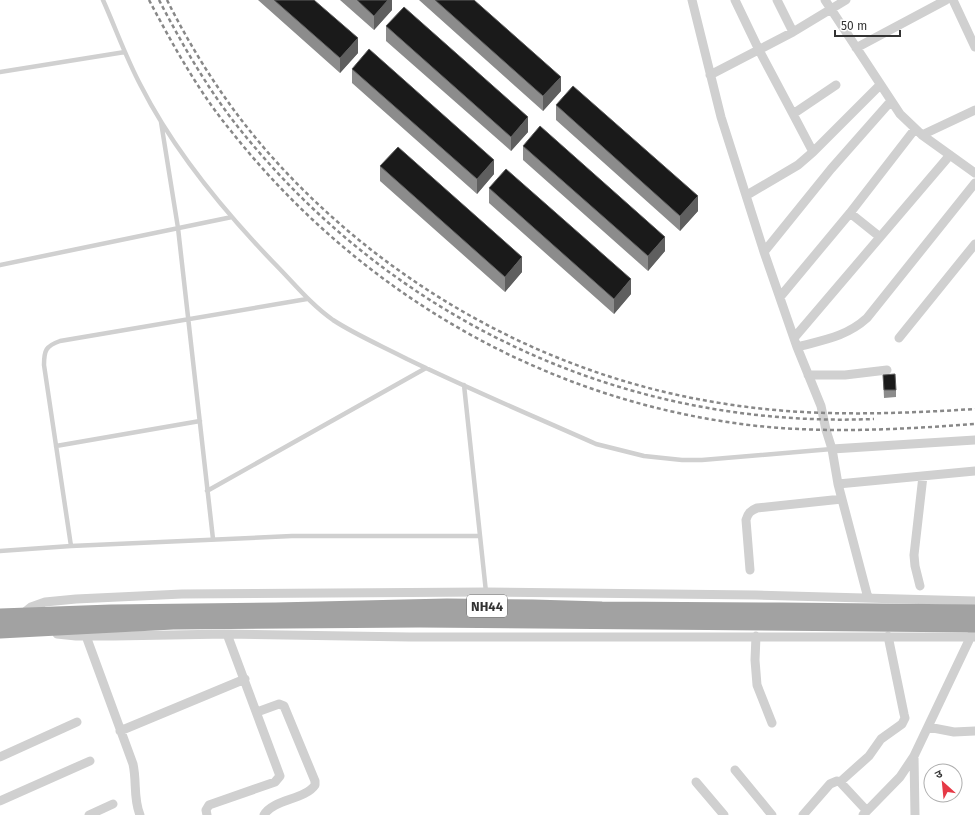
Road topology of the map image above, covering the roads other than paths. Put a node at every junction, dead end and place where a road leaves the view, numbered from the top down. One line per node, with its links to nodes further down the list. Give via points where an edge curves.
1 (104, 0): 14 (lane)
2 (692, 0): 16 (street)
3 (734, 0): 13 (street)
4 (777, 0): 10 (street)
5 (825, 0): 9 (street)
6 (846, 0): 9 (street)
7 (946, 0): 12 (street)
8 (953, 0): 11 (street)
9 (831, 10): 10 (street); 12 (street)
10 (793, 32): 13 (street)
11 (975, 47)
12 (856, 48): 18 (street)
13 (759, 50): 16 (street); 21 (street)
14 (125, 52): 15 (lane); 22 (lane, via 141,87)
15 (0, 72)
16 (710, 75): 28 (street)
17 (836, 85): 21 (street)
18 (880, 85): 19 (street); 24 (street)
19 (891, 101): 23 (street); 34 (street, via 831,169)
20 (975, 110): 23 (street)
21 (793, 114): 24 (street)
22 (161, 120): 30 (lane, via 191,166); 31 (lane)
23 (918, 132): 25 (street); 29 (street)
24 (813, 152): 28 (street, via 798,165)
25 (950, 154): 26 (street); 32 (street)
26 (975, 173)
27 (975, 183): 40 (street, via 863,322 840,336)
28 (747, 195): 34 (street)
29 (850, 213): 32 (street); 36 (street)
30 (232, 217): 31 (lane); 37 (lane)
31 (178, 228): 35 (lane); 38 (lane)
32 (880, 237): 40 (street)
33 (975, 244): 39 (street)
34 (764, 252): 36 (street)
35 (0, 265)
36 (780, 297): 40 (street)
37 (308, 299): 38 (lane); 41 (lane, via 332,319 354,332)
38 (189, 319): 45 (lane); 47 (lane, via 51,344 46,350 44,365)
39 (899, 338)
40 (796, 343): 43 (street)
41 (426, 368): 44 (lane); 52 (lane)
42 (887, 370): 43 (street, via 845,375)
43 (808, 375): 48 (street, via 821,406)
44 (464, 385): 48 (lane, via 596,444 644,456 702,460); 54 (lane)
45 (200, 421): 47 (lane); 52 (lane)
46 (975, 440): 48 (street)
47 (56, 446): 56 (lane)
48 (832, 449): 51 (street)
49 (975, 471): 50 (street)
50 (923, 476): 51 (street); 59 (street, via 914,555)
51 (838, 484): 53 (street)
52 (207, 491): 55 (lane)
53 (842, 499): 58 (street, via 751,510 746,520); 61 (street)
54 (480, 536): 55 (lane, via 292,536); 60 (lane)
55 (212, 539): 56 (lane)
56 (72, 546): 57 (lane)
57 (0, 551)
58 (750, 570)
59 (920, 586)
60 (486, 592): 61 (street); 64 (street, via 182,594 76,599 45,602 31,607)
61 (868, 598): 62 (street)
62 (975, 601)
63 (975, 612): 64 (highway, NH44, via 602,610 447,606)
64 (21, 615): 65 (highway, NH44); 67 (street)
65 (0, 616)
66 (37, 628): 67 (highway, NH44); 68 (highway, NH44, via 173,622 419,620); 70 (street, via 54,634)
67 (3, 630)
68 (973, 633): 72 (street); 77 (street)
69 (227, 634): 70 (street); 71 (street, via 410,637); 73 (street)
70 (86, 636): 78 (street)
71 (756, 636): 72 (street); 76 (street, via 758,685)
72 (888, 636): 85 (street, via 905,718 902,724 881,739 869,756)
73 (244, 679): 74 (street); 78 (street)
74 (257, 712): 91 (street, via 280,776 275,782 209,806 206,810); 92 (street, via 279,704 284,706 316,785 309,791 269,809)
75 (77, 722): 81 (street)
76 (772, 723)
77 (928, 727): 79 (street, via 954,732); 80 (street)
78 (120, 731): 90 (street, via 133,764 136,805)
79 (975, 732)
80 (914, 756): 88 (street, via 900,777); 96 (street)
81 (0, 757)
82 (90, 761): 86 (street)
83 (735, 770): 94 (street)
84 (696, 782): 93 (street)
85 (840, 782): 88 (street); 95 (street, via 833,782)
86 (0, 801)
87 (113, 804): 89 (street)
88 (865, 813)
89 (89, 815)
90 (140, 815)
91 (207, 815)
92 (264, 815)
93 (724, 815)
94 (772, 815)
95 (803, 815)
96 (915, 815)

